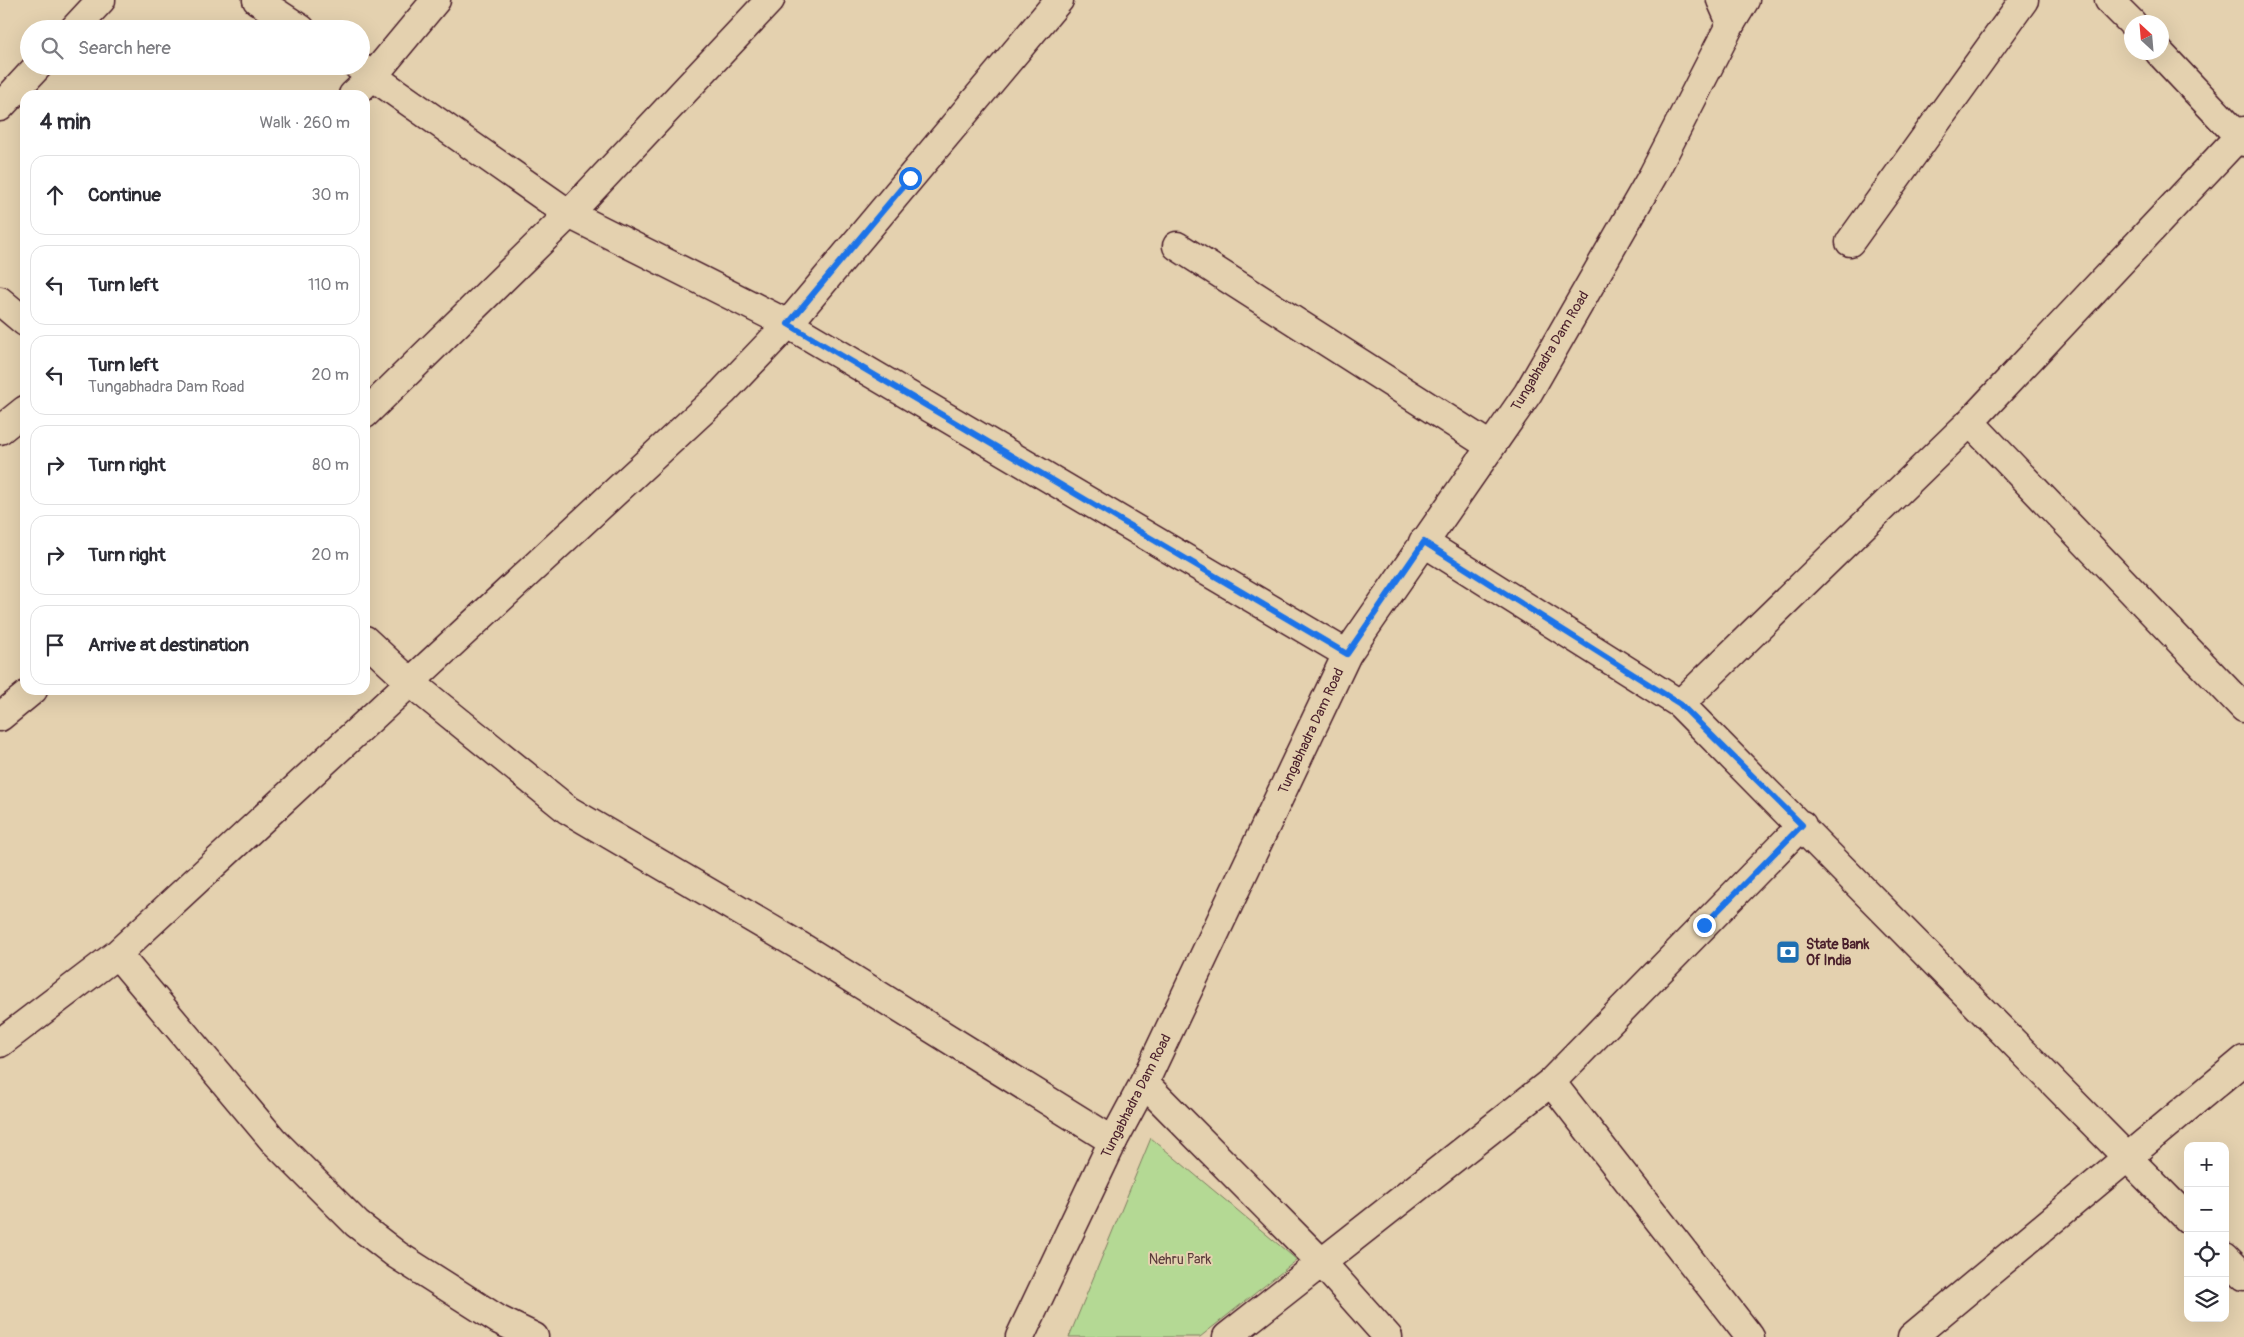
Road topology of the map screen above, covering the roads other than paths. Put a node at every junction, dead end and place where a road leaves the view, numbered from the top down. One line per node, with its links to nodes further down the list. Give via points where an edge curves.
1 (100, 0): 11 (street)
2 (257, 0): 12 (street)
3 (436, 0): 14 (street)
4 (770, 0): 21 (street)
5 (1059, 0): 26 (street)
6 (1745, 0): 9 (street, Tungabhadra Dam Road)
7 (2024, 0): 22 (street)
8 (2110, 0): 10 (street)
9 (1726, 11): 31 (street, Tungabhadra Dam Road, via 1648,183 1528,393)
10 (2124, 15)
11 (82, 20)
12 (287, 20)
13 (2167, 60): 20 (street)
14 (370, 66)
15 (30, 75): 19 (street)
16 (363, 75): 18 (street)
17 (370, 75): 21 (street)
18 (356, 90)
19 (0, 107)
20 (2242, 136): 29 (street)
21 (569, 214): 26 (street); 27 (street)
22 (1850, 242)
23 (1177, 246): 31 (street)
24 (0, 300): 25 (street)
25 (20, 318)
26 (788, 324): 34 (street); 35 (street, via 723,392)
27 (370, 409)
28 (20, 414): 30 (street)
29 (1970, 422): 37 (street); 38 (street)
30 (0, 430)
31 (1490, 446): 32 (street, Tungabhadra Dam Road)
32 (1424, 542): 34 (street, Tungabhadra Dam Road); 37 (street)
33 (370, 645): 35 (street)
34 (1347, 654): 45 (street, Tungabhadra Dam Road)
35 (410, 682): 41 (street); 46 (street, via 568,810 798,945)
36 (27, 695): 39 (street)
37 (1680, 704): 40 (street)
38 (2244, 708)
39 (0, 717)
40 (1802, 825): 44 (street); 47 (street)
41 (117, 954): 42 (street); 52 (street, via 273,1140 357,1224 397,1255 499,1320)
42 (0, 1043)
43 (2244, 1060): 47 (street)
44 (1551, 1082): 50 (street); 56 (street)
45 (1144, 1083): 46 (street, Tungabhadra Dam Road); 50 (street)
46 (1113, 1141): 53 (street, Tungabhadra Dam Road)
47 (2127, 1157): 48 (street); 57 (street)
48 (2184, 1215)
49 (2229, 1261): 51 (street)
50 (1322, 1263): 54 (street); 55 (street)
51 (2244, 1276)
52 (534, 1337)
53 (1020, 1337)
54 (1228, 1337)
55 (1388, 1337)
56 (1750, 1337)
57 (1912, 1337)

